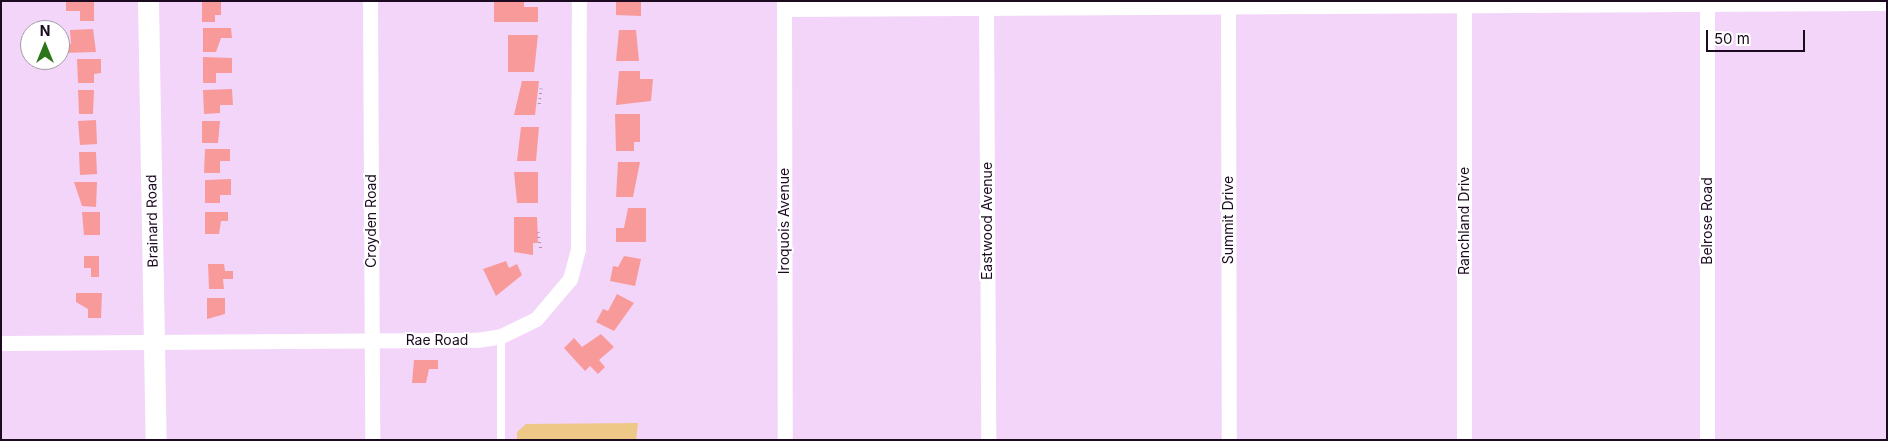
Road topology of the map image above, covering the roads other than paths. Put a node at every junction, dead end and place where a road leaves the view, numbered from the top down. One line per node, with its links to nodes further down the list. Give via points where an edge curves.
1 (148, 1): 13 (street, Brainard Road)
2 (370, 1): 12 (street, Croyden Road)
3 (579, 1): 11 (street, Rae Road, via 575,265 550,306 536,319)
4 (1707, 3): 5 (street); 8 (street); 22 (street, Belrose Road)
5 (1809, 3): 6 (street)
6 (1887, 3)
7 (1228, 4): 8 (street); 10 (street); 20 (street, Summit Drive)
8 (1464, 4): 21 (street, Ranchland Drive)
9 (784, 5): 10 (street); 18 (street, Iroquois Avenue)
10 (986, 5): 19 (street, Eastwood Avenue)
11 (501, 336): 12 (street, Rae Road); 17 (lane)
12 (371, 340): 13 (street, Rae Road); 16 (street, Croyden Road)
13 (155, 342): 14 (street, Rae Road); 15 (street, Brainard Road)
14 (1, 343)
15 (156, 440)
16 (372, 440)
17 (501, 440)
18 (785, 440)
19 (988, 440)
20 (1229, 440)
21 (1464, 440)
22 (1707, 440)

